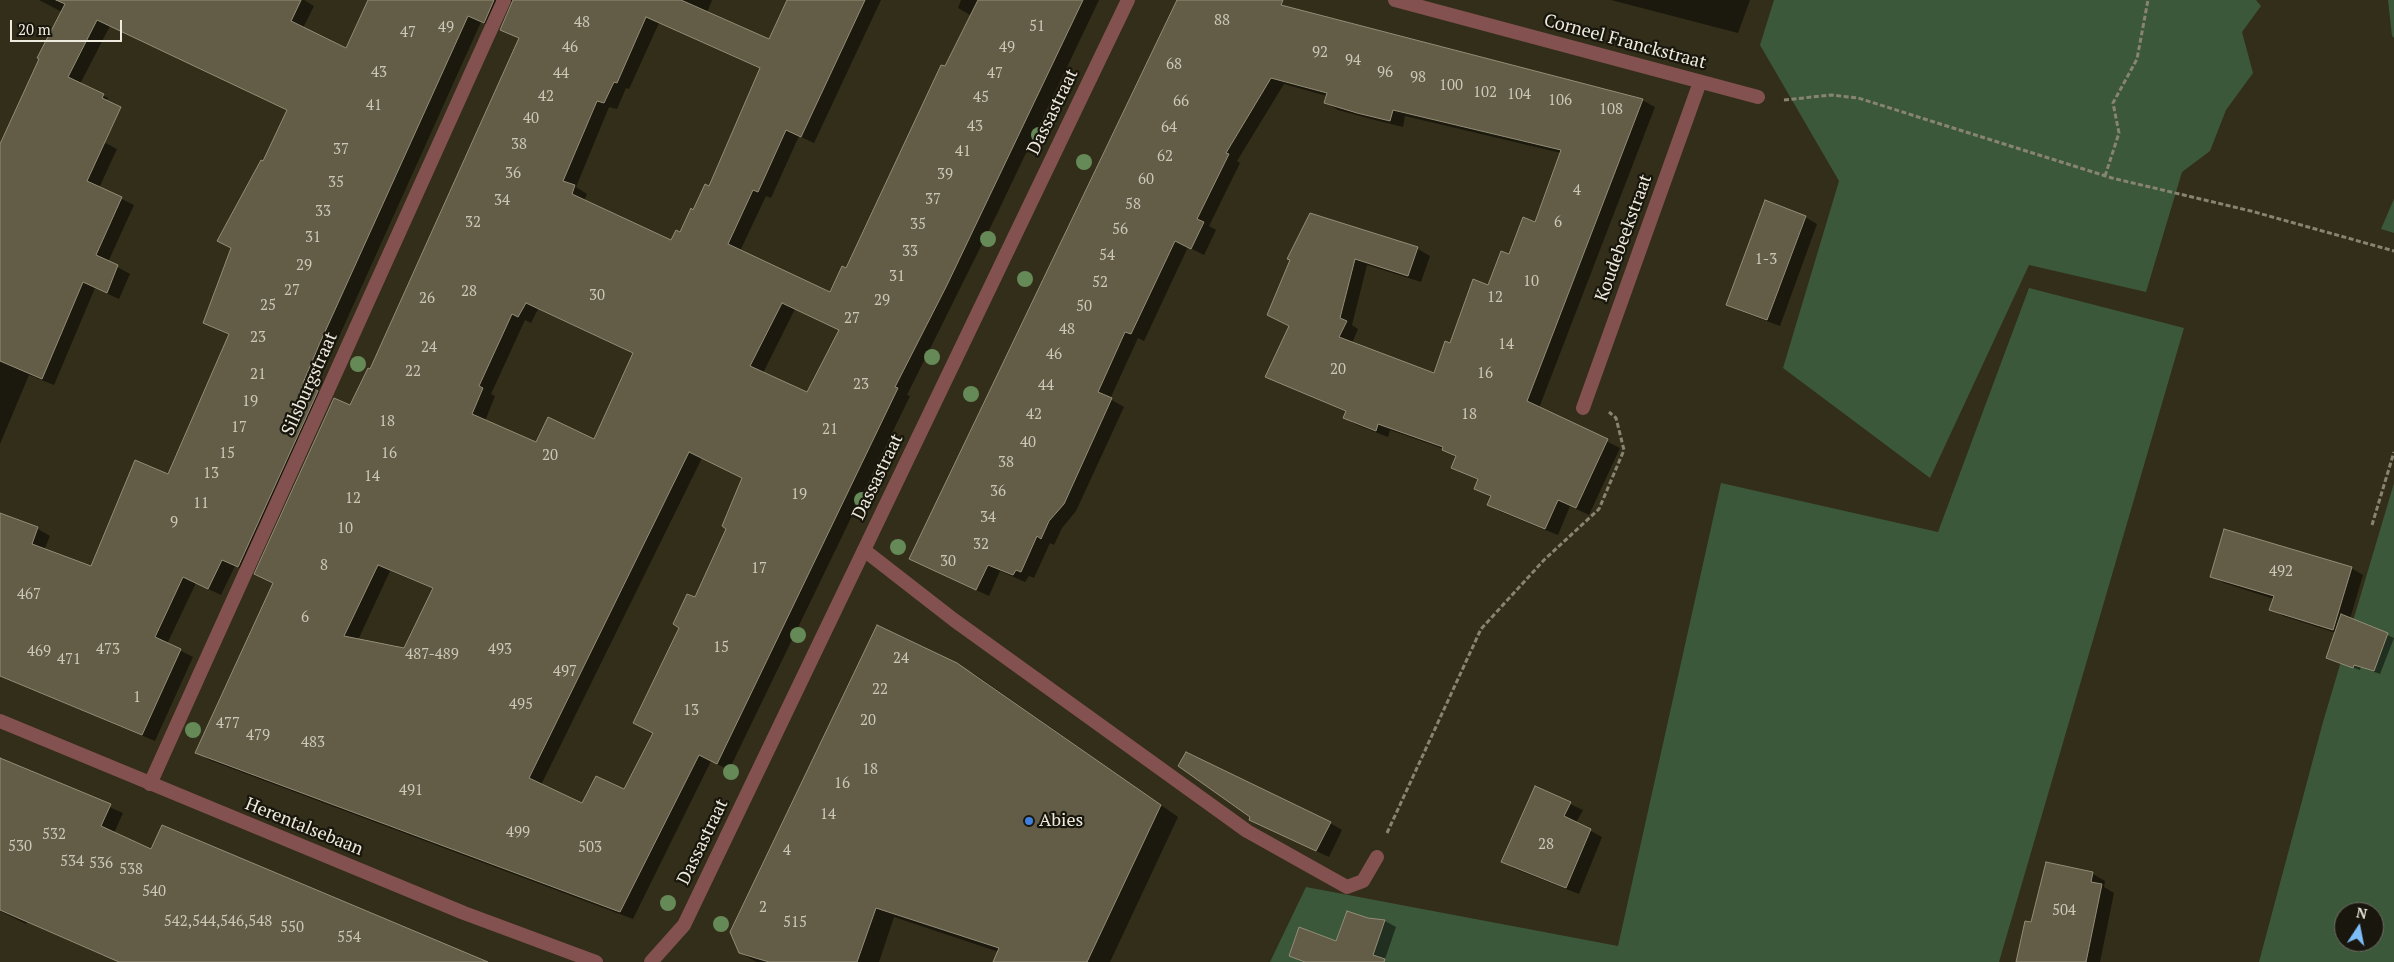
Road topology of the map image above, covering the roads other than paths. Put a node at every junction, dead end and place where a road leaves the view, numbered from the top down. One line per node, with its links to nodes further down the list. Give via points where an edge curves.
1 (504, 0): 9 (street, Silsburgstraat)
2 (1128, 0): 7 (street, Dassastraat)
3 (1395, 0): 4 (street, Corneel Franckstraat)
4 (1700, 82): 5 (street, Corneel Franckstraat); 6 (street, Koudebeekstraat)
5 (1758, 97)
6 (1583, 408)
7 (864, 550): 10 (street, via 954,620 1247,831 1347,887 1363,881); 12 (street, Dassastraat, via 684,926)
8 (0, 721): 9 (street, Herentalsebaan)
9 (150, 784): 11 (street, Herentalsebaan, via 464,913)
10 (1377, 857)
11 (596, 962)
12 (651, 962)

